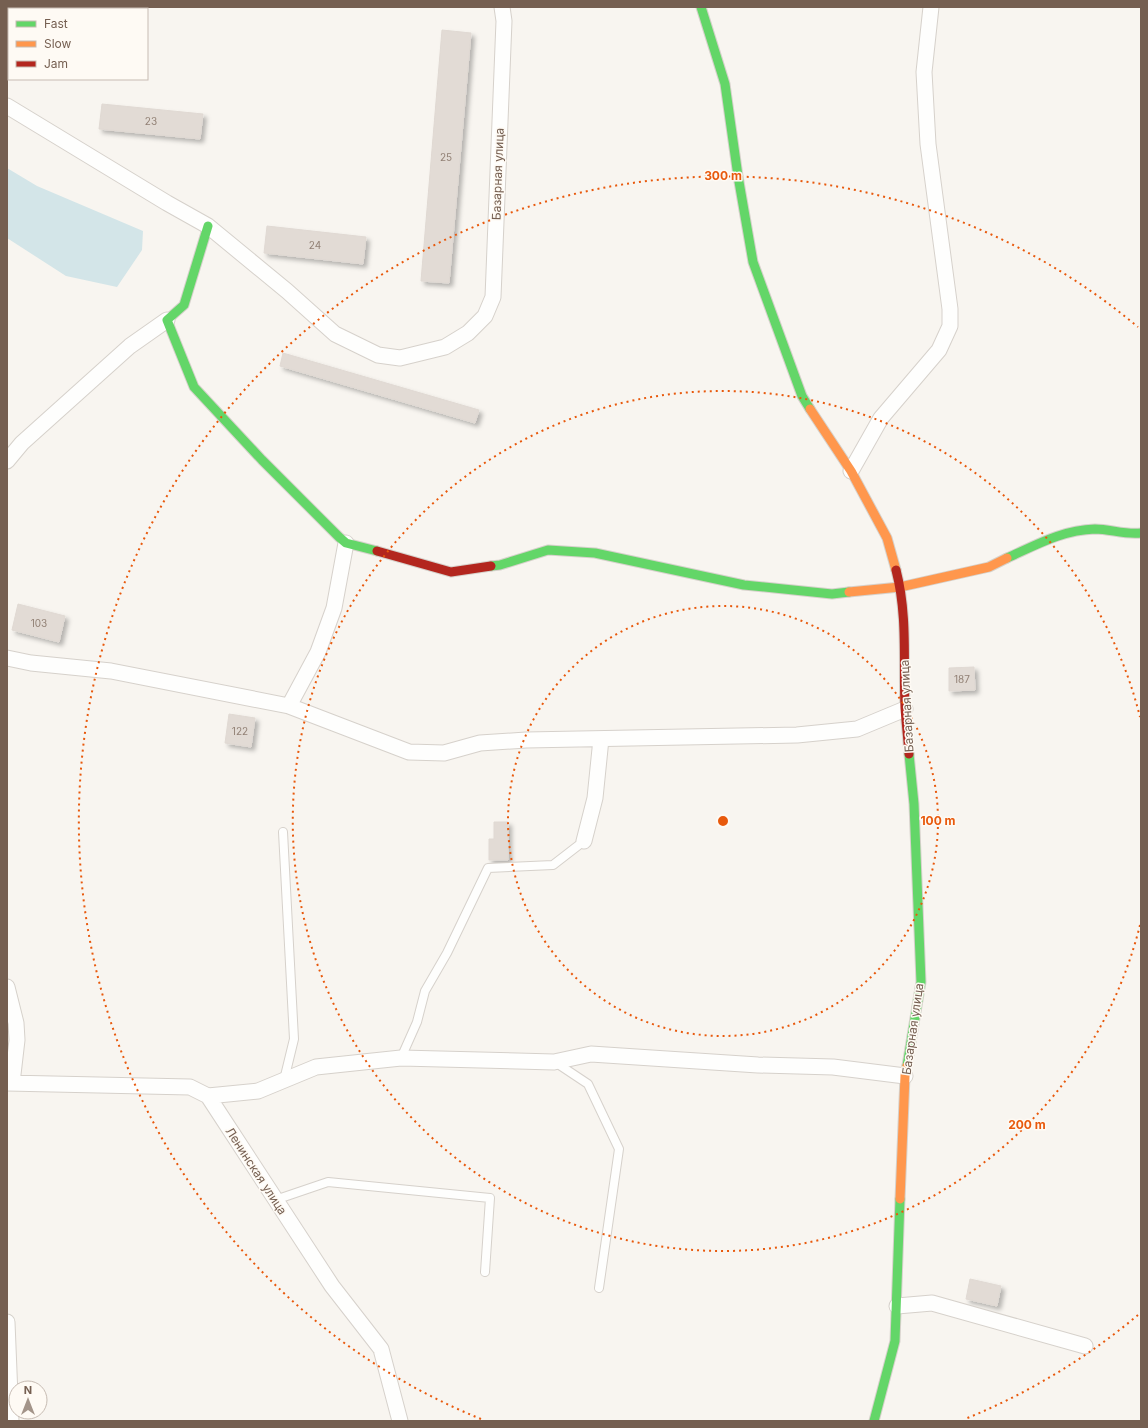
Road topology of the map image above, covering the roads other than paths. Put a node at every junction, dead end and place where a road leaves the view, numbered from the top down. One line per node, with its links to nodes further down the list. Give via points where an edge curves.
1 (502, 7): 5 (street, Базарная улица, via 504,21 493,297 485,316 468,333 445,347 422,353 400,358 378,355 335,334)
2 (701, 7): 8 (street, Базарная улица, via 724,84 753,262 802,396)
3 (931, 7): 8 (street, via 924,72 928,144 950,309 950,326 939,350 881,418)
4 (7, 106): 5 (street, Базарная улица)
5 (208, 226): 6 (street, via 184,305)
6 (167, 320): 7 (street, via 118,356 22,443); 10 (street, via 194,387 262,460)
7 (7, 461)
8 (851, 470): 11 (street, Базарная улица, via 887,538)
9 (1141, 533): 11 (street, via 1095,529 1060,534 989,567)
10 (346, 543): 11 (street, via 451,572 500,565 548,550 595,553 744,585 832,594); 13 (street, via 334,608 318,652)
11 (900, 587): 14 (street, Базарная улица, via 904,617)
12 (7, 658): 13 (street, via 111,671)
13 (289, 706): 15 (street, via 409,752 444,753 480,743)
14 (905, 709): 15 (street, via 857,729 805,735); 21 (street, Базарная улица, via 914,804 921,982)
15 (601, 739): 17 (street, via 595,798)
16 (283, 832): 22 (lane, via 294,1039)
17 (584, 841): 19 (lane, via 553,865 488,868 425,991 417,1022)
18 (7, 987): 23 (street, via 15,1018 17,1040)
19 (401, 1058): 20 (street); 22 (street, via 316,1068)
20 (554, 1062): 21 (street, via 591,1054 833,1068); 27 (lane, via 588,1084 619,1148)
21 (906, 1076): 28 (street, Базарная улица)
22 (284, 1080): 24 (street, via 258,1091)
23 (10, 1083): 24 (street, via 190,1087)
24 (208, 1096): 25 (street, Ленинская улица)
25 (275, 1200): 26 (lane, via 328,1182 490,1198); 32 (street, Ленинская улица, via 332,1286 381,1349)
26 (485, 1272)
27 (599, 1288)
28 (897, 1306): 30 (street, via 932,1303); 33 (street, Базарная улица, via 895,1341)
29 (7, 1322): 31 (street)
30 (1085, 1346)
31 (11, 1421)
32 (400, 1421)
33 (874, 1421)

